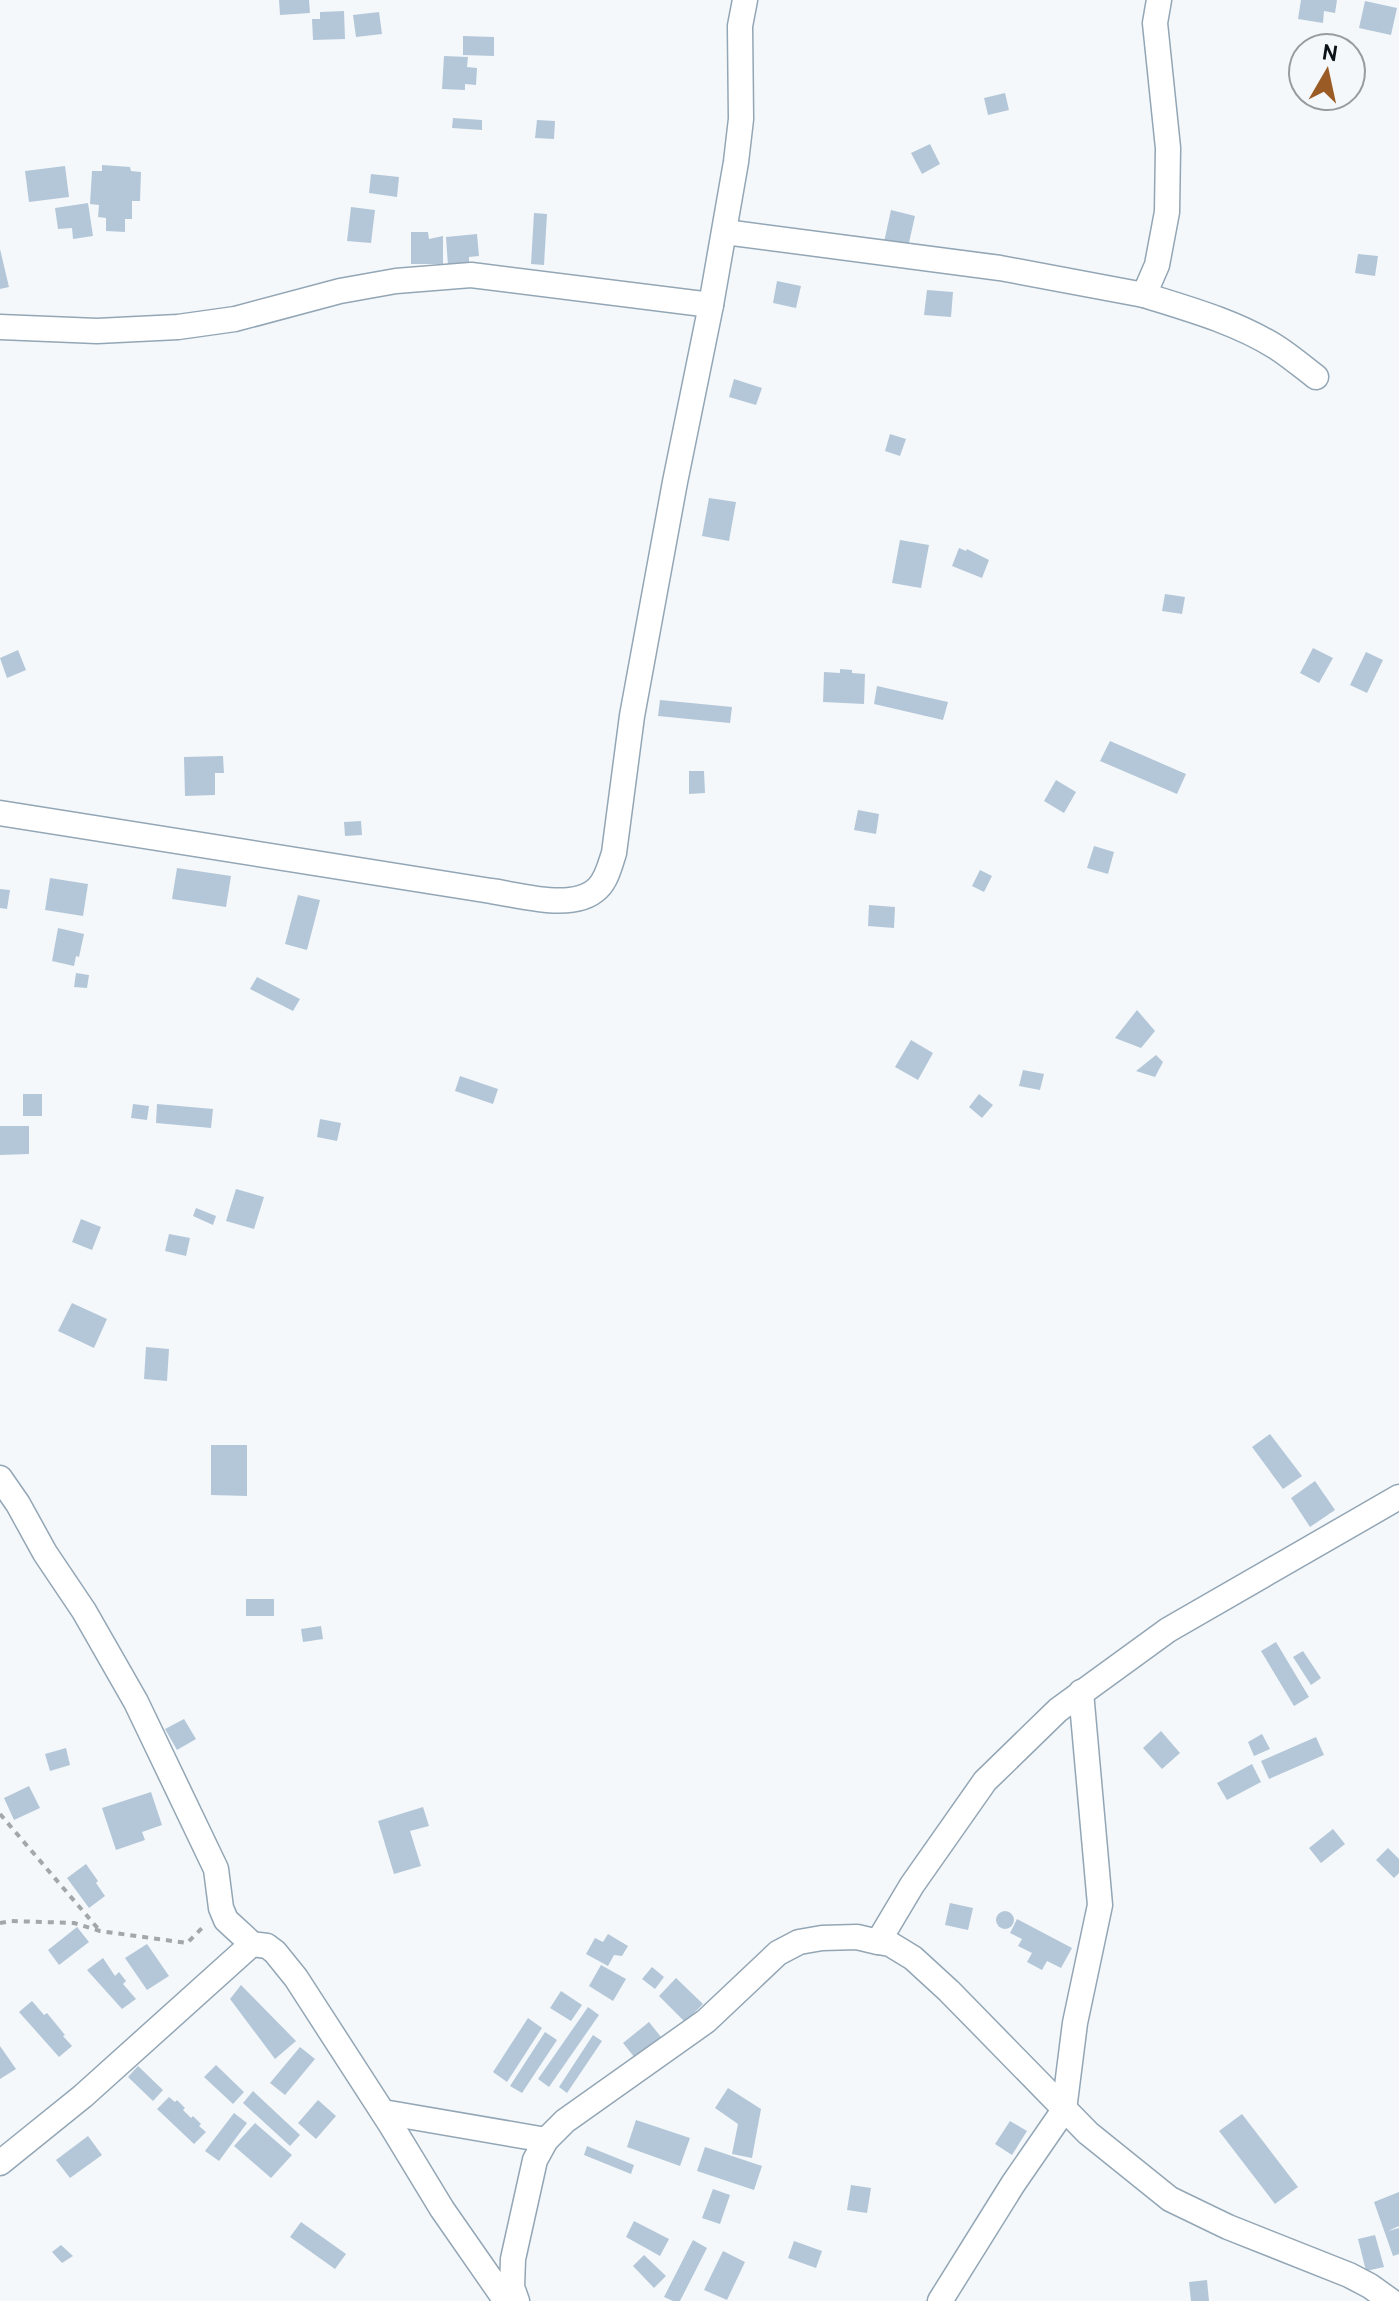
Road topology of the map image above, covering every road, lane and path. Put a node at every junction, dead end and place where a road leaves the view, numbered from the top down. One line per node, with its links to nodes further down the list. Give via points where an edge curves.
1 (745, 0): 3 (street, via 740,26 741,119)
2 (1159, 0): 4 (street, via 1155,23 1168,148 1167,212 1157,265)
3 (725, 232): 4 (street, via 927,257); 5 (street)
4 (1144, 295): 7 (street, via 1250,332)
5 (711, 305): 6 (street, via 471,275 382,283 235,319 178,327); 8 (street, via 632,716 614,853 598,888 566,901)
6 (0, 327)
7 (1316, 377)
8 (0, 813)
9 (0, 1478): 13 (street, via 136,1702 216,1869)
10 (1399, 1497): 11 (street, via 1168,1630)
11 (1081, 1692): 16 (street, via 985,1781); 18 (street, via 1100,1905 1075,2023)
12 (0, 1814): 15 (path)
13 (221, 1908): 15 (path, via 187,1943); 17 (street, via 226,1920)
14 (0, 1923): 15 (path, via 74,1923)
15 (100, 1931)
16 (878, 1942): 18 (street, via 913,1958); 20 (street, via 822,1938 778,1953 706,2021)
17 (252, 1944): 19 (street, via 275,1952 296,1978); 21 (street)
18 (1064, 2110): 24 (street); 25 (street, via 1170,2199 1349,2275)
19 (383, 2112): 20 (street); 22 (street)
20 (546, 2140): 23 (street, via 535,2160 513,2259)
21 (0, 2163)
22 (506, 2301)
23 (517, 2301)
24 (940, 2301)
25 (1391, 2301)

